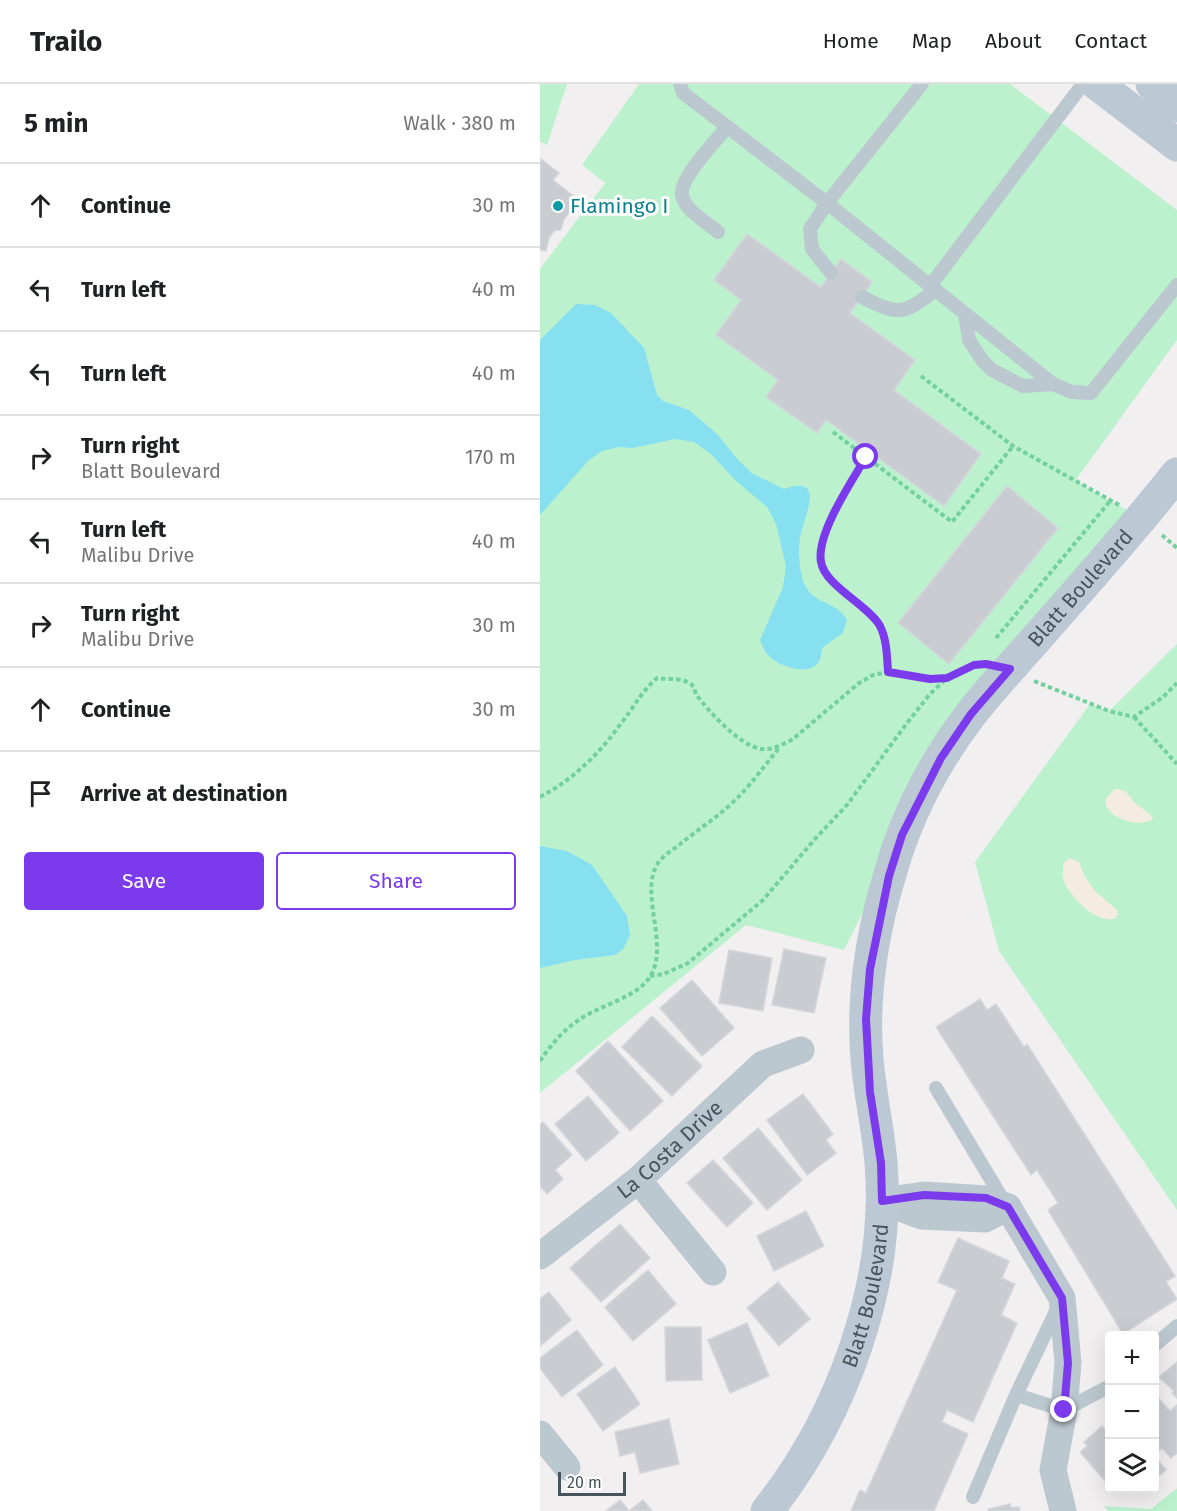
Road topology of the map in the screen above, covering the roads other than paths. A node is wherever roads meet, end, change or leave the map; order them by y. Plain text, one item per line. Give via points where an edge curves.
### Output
1 (680, 84) edge
2 (922, 84) edge
3 (1083, 84) edge
4 (1097, 84) edge
5 (1152, 84) edge
6 (1177, 106) edge
7 (727, 127) junction
8 (1177, 145) edge
9 (827, 203) junction
10 (718, 232) dead end
11 (831, 273) dead end
12 (1177, 285) edge
13 (932, 288) junction
14 (862, 297) dead end
15 (964, 314) junction
16 (1053, 384) junction
17 (1177, 474) edge
18 (801, 1050) dead end
19 (936, 1088) dead end
20 (638, 1180) junction
21 (882, 1201) junction
22 (1008, 1207) junction
23 (540, 1256) edge
24 (712, 1272) dead end
25 (1062, 1298) junction
26 (1177, 1326) edge
27 (1159, 1342) edge
28 (1105, 1389) edge
29 (1016, 1395) junction
30 (1064, 1410) junction
31 (540, 1434) edge
32 (567, 1467) dead end
33 (973, 1497) dead end
34 (767, 1511) edge
35 (1063, 1511) edge

1 - 7 lane via 683,93
2 - 9 lane
3 - 13 lane
4 - 8 street
5 - 6 street
7 - 9 lane
7 - 10 lane via 686,177 681,191 692,211
9 - 11 lane via 810,229 812,249
9 - 13 lane
12 - 16 lane via 1091,393 1071,392
13 - 14 lane via 922,301 905,310 890,311
13 - 15 lane
15 - 16 lane
15 - 16 lane via 969,340 992,370 1023,386
17 - 21 street, Blatt Boulevard via 1000,658 971,714 941,758 902,835 889,876 870,969 866,1019
18 - 20 street, La Costa Drive via 763,1064
19 - 22 lane
20 - 23 street, La Costa Drive
20 - 24 street
21 - 22 street via 921,1216 985,1219
21 - 34 street, Blatt Boulevard via 879,1249 865,1316 843,1382 809,1452
22 - 25 street
25 - 29 lane
25 - 30 street via 1068,1363
26 - 27 lane
28 - 30 lane
29 - 30 lane
29 - 33 lane
30 - 35 street via 1053,1470
31 - 32 street

